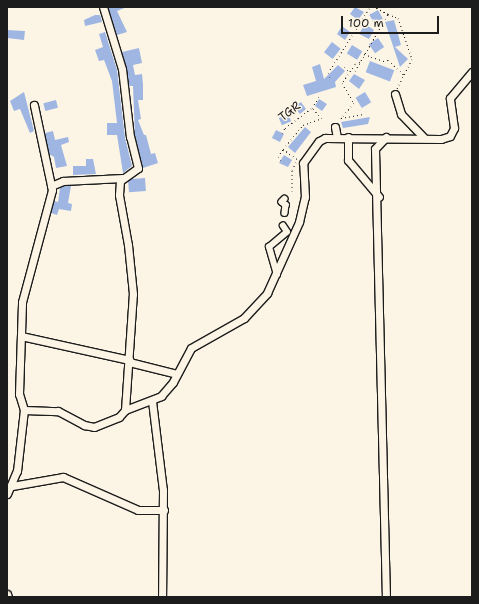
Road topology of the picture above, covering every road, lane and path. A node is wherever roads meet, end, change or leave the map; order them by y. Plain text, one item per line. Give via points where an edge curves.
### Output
1 (103, 7) edge
2 (370, 7) edge
3 (375, 7) edge
4 (388, 14) junction
5 (364, 53) junction
6 (360, 62) junction
7 (344, 67) dead end
8 (355, 71) dead end
9 (350, 72) junction
10 (472, 72) edge
11 (405, 76) junction
12 (330, 77) dead end
13 (395, 94) joint
14 (318, 97) dead end
15 (34, 105) dead end
16 (312, 108) junction
17 (364, 114) dead end
18 (335, 126) dead end
19 (282, 133) dead end
20 (337, 137) junction
21 (348, 137) junction
22 (386, 137) junction
23 (424, 138) junction
24 (283, 149) junction
25 (281, 160) dead end
26 (123, 178) junction
27 (51, 186) junction
28 (292, 191) dead end
29 (379, 197) junction
30 (285, 199) dead end
31 (285, 213) dead end
32 (283, 226) dead end
33 (277, 275) junction
34 (21, 336) junction
35 (129, 361) junction
36 (177, 374) junction
37 (152, 401) junction
38 (24, 410) junction
39 (125, 410) junction
40 (12, 486) junction
41 (7, 494) edge
42 (164, 510) junction
43 (7, 594) edge
44 (8, 597) edge
45 (162, 597) edge
46 (386, 597) edge

1 - 26 street via 122,69 130,137 138,164 136,171
2 - 12 path via 328,73
3 - 4 path
4 - 5 path
4 - 11 path via 398,18 412,59
5 - 6 path
5 - 11 path via 383,61 388,60
6 - 8 path
6 - 9 path
7 - 9 path
9 - 17 path via 342,83 354,103 341,118
10 - 23 street via 450,98 452,133 441,139
11 - 13 path
13 - 23 street via 401,114
14 - 16 path
15 - 27 street
16 - 19 path, TGR via 284,128
16 - 24 path, TGR via 322,118 303,125
18 - 20 street
20 - 21 street
20 - 33 street via 319,141 303,163 304,204
21 - 22 street
21 - 29 street via 348,160
22 - 23 street
22 - 29 street via 375,150
24 - 25 path, TGR via 278,157
24 - 28 path via 297,159 292,170 295,178
26 - 27 street via 63,181
26 - 35 street via 118,196 128,241 133,294
27 - 34 street via 23,297
29 - 46 street
30 - 31 street via 282,202 286,205
32 - 33 street via 287,232 269,247
33 - 36 street via 257,305 244,318 191,348
34 - 35 street
34 - 38 street via 19,394
35 - 36 street
35 - 39 street
36 - 37 street via 173,382
37 - 39 street
37 - 42 street
38 - 39 street via 58,411 84,425 94,427 119,417
38 - 40 street via 18,463
40 - 41 street
40 - 42 street via 63,477 138,510
42 - 45 street
43 - 44 street

